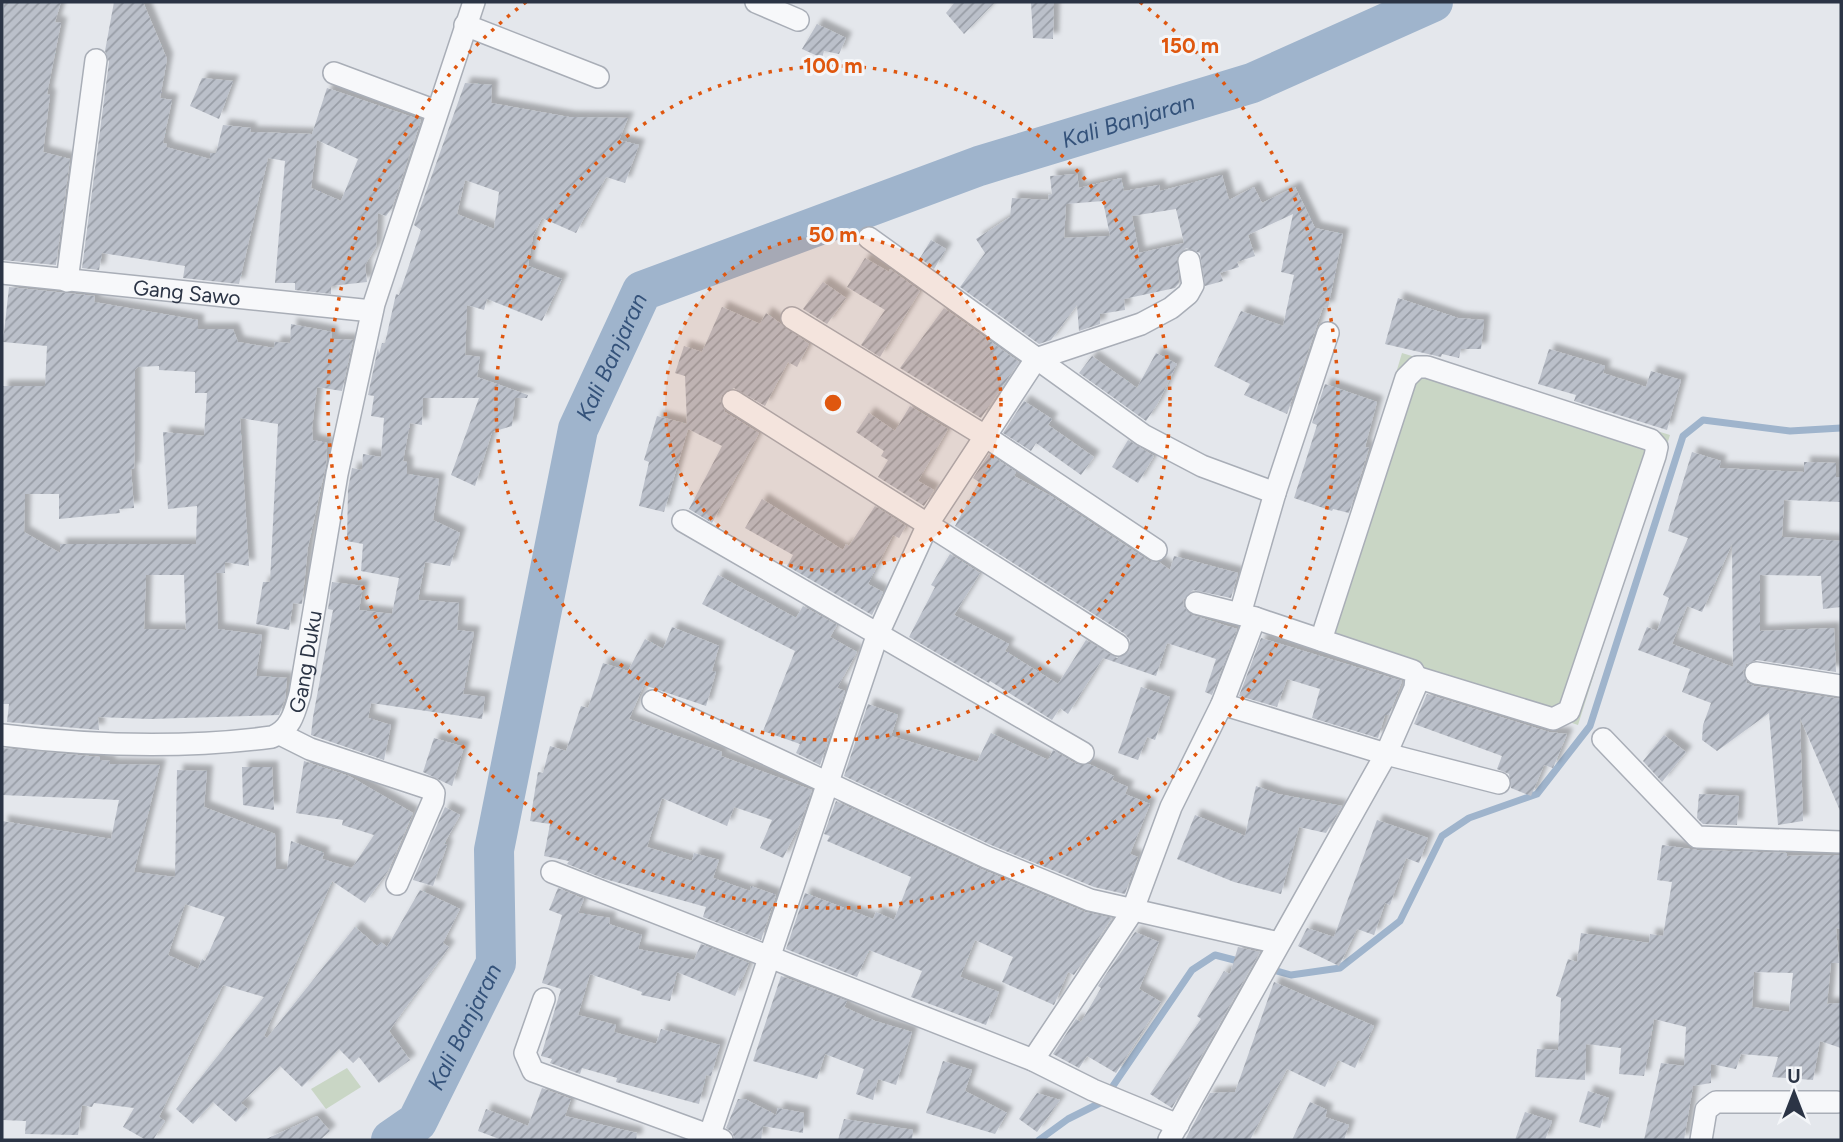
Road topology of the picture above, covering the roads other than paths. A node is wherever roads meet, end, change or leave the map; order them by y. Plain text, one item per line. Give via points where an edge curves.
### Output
1 (474, 2) edge
2 (757, 2) edge
3 (798, 20) dead end
4 (465, 25) junction
5 (96, 60) dead end
6 (334, 73) dead end
7 (598, 77) dead end
8 (436, 111) junction
9 (869, 239) dead end
10 (1189, 261) dead end
11 (2, 273) edge
12 (67, 281) junction
13 (372, 312) junction
14 (792, 318) dead end
15 (1328, 333) dead end
16 (1035, 359) junction
17 (733, 401) dead end
18 (985, 436) junction
19 (1275, 493) junction
20 (683, 521) dead end
21 (929, 522) junction
22 (1156, 550) dead end
23 (1196, 603) dead end
24 (1247, 616) junction
25 (877, 636) junction
26 (1321, 640) junction
27 (1118, 645) dead end
28 (1756, 673) dead end
29 (1416, 677) junction
30 (1841, 686) edge
31 (653, 701) dead end
32 (1222, 704) junction
33 (2, 734) edge
34 (280, 734) junction
35 (1603, 739) dead end
36 (1083, 753) dead end
37 (1386, 754) junction
38 (829, 783) junction
39 (1499, 783) dead end
40 (1841, 842) edge
41 (552, 872) dead end
42 (397, 884) dead end
43 (1132, 912) junction
44 (1278, 945) junction
45 (768, 959) junction
46 (544, 999) dead end
47 (1032, 1060) junction
48 (1837, 1101) dead end
49 (1173, 1132) edge
50 (713, 1139) edge
51 (1701, 1140) edge

1 - 4 street, Gang Duku
2 - 3 street
4 - 7 street
4 - 8 street, Gang Duku
5 - 12 street
6 - 8 street
8 - 13 street, Gang Duku
9 - 16 street
10 - 16 street via 1193,285 1171,308 1141,324
11 - 12 street, Gang Sawo
12 - 13 street, Gang Sawo
13 - 34 street, Gang Duku via 337,474 300,694 293,719
14 - 18 street
15 - 19 street
16 - 18 street
16 - 19 street via 1143,435 1202,466
17 - 21 street
18 - 21 street
18 - 22 street
19 - 24 street
20 - 25 street
21 - 25 street
21 - 27 street
23 - 24 street
24 - 26 street
24 - 32 street
25 - 36 street
25 - 38 street
26 - 29 street via 1413,671
26 - 29 street via 1405,378 1417,367 1651,440 1657,447 1655,456 1569,711 1553,719
28 - 30 street
29 - 37 street
31 - 38 street
32 - 37 street
32 - 43 street via 1171,807
33 - 34 street, Gang Duku via 115,747 252,740
34 - 42 street via 310,749 425,785 435,793
35 - 40 street via 1697,836
37 - 39 street
37 - 44 street
38 - 43 street via 986,857 1090,900
38 - 45 street
41 - 45 street
43 - 44 street
43 - 47 street
44 - 49 street
45 - 47 street
45 - 50 street
46 - 50 street via 525,1053 533,1071
47 - 49 street via 1129,1104
48 - 51 street via 1716,1101 1706,1110

